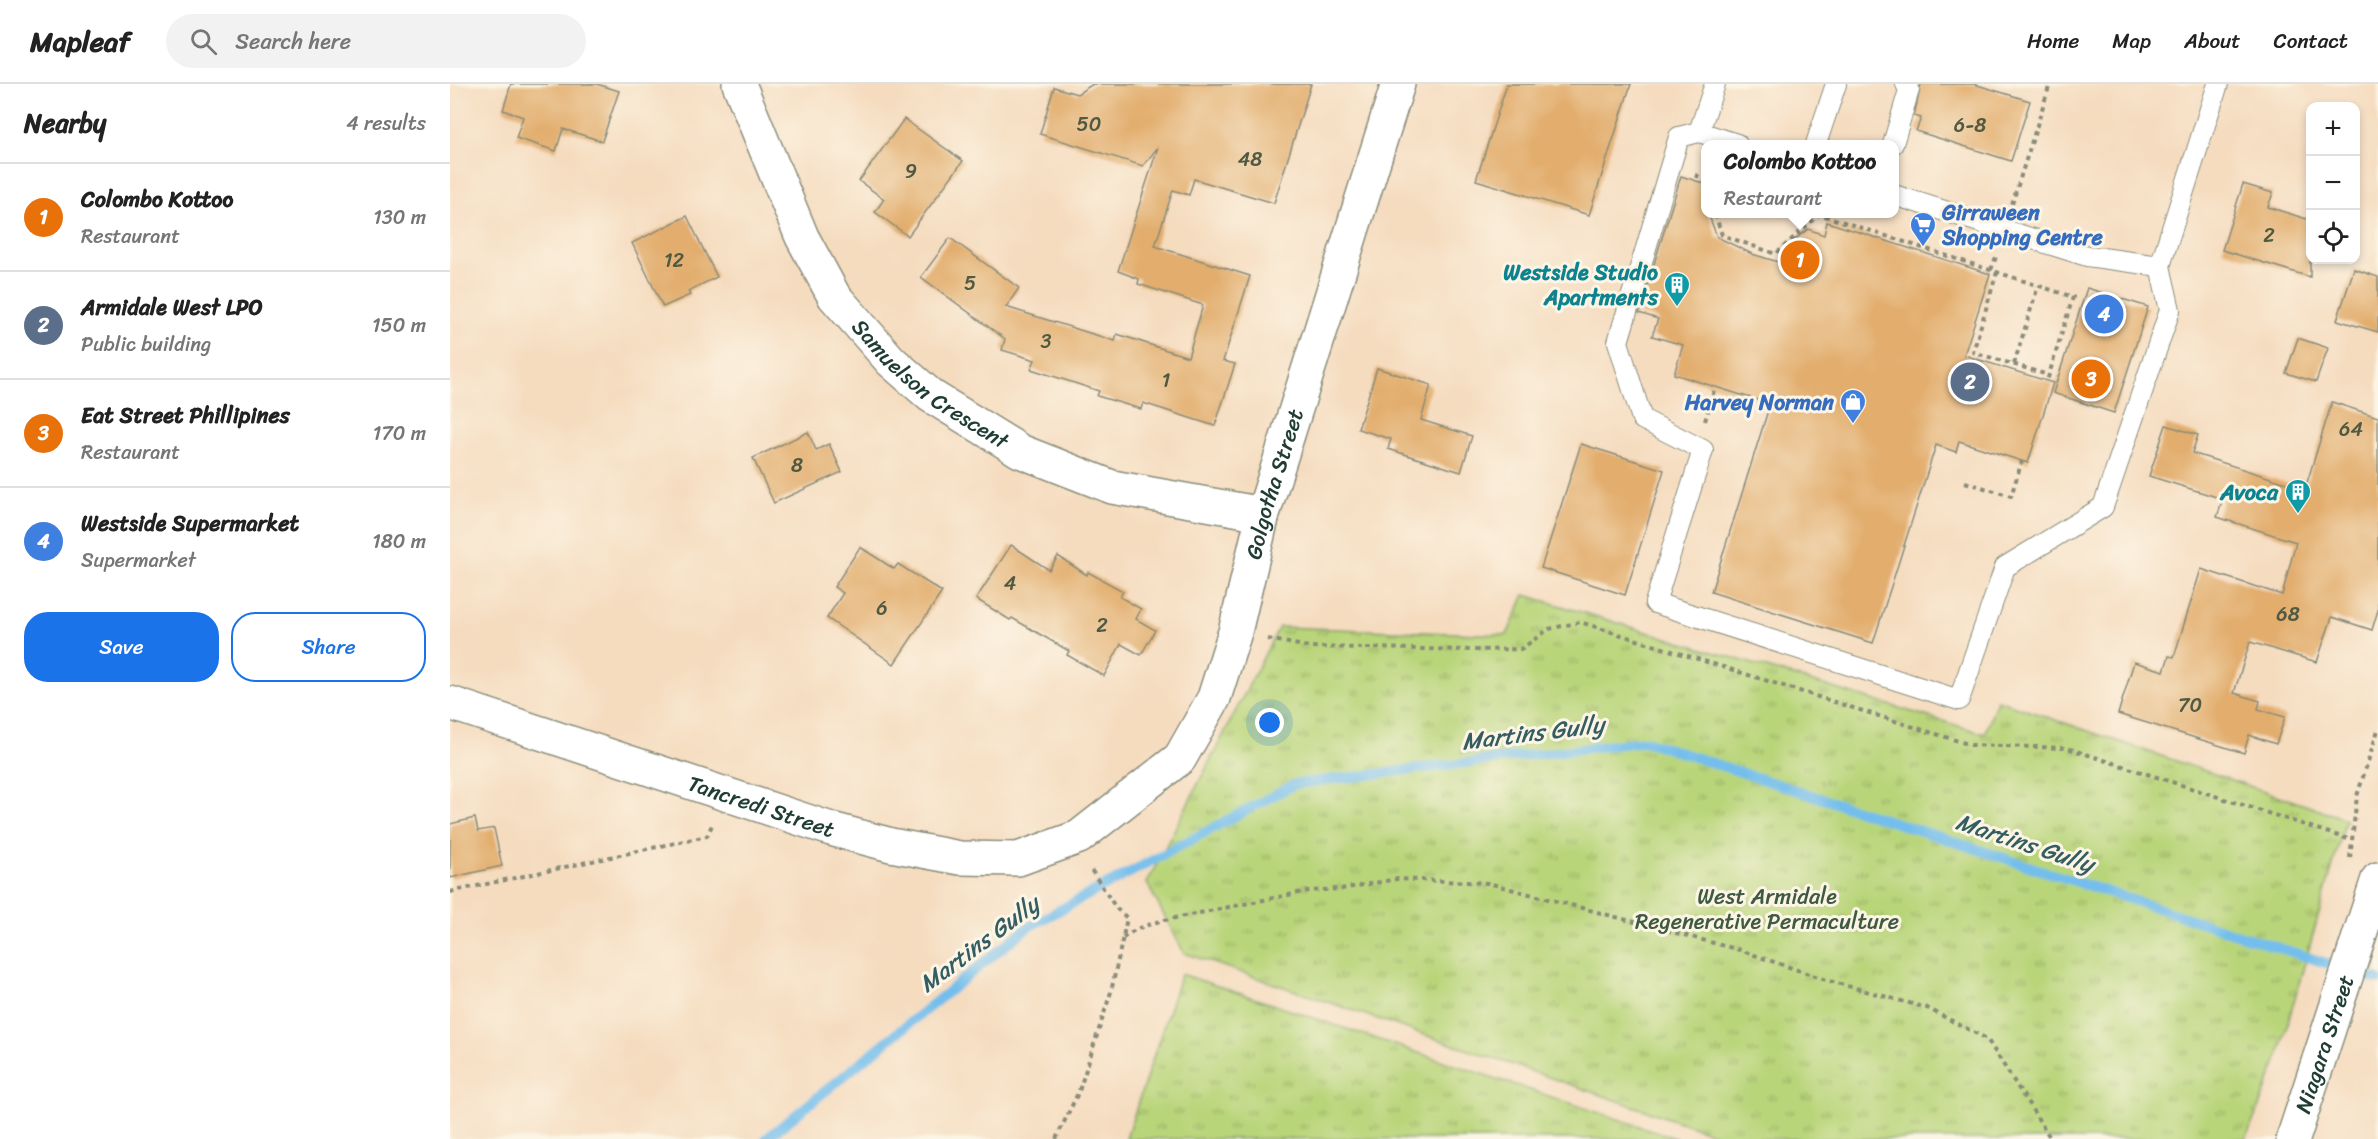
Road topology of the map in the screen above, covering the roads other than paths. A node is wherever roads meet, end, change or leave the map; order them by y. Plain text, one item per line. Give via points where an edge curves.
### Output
1 (739, 84) edge
2 (1398, 84) edge
3 (1715, 84) edge
4 (1836, 84) edge
5 (1906, 84) edge
6 (2218, 84) edge
7 (1699, 132) junction
8 (1724, 140) edge
9 (1817, 140) edge
10 (1894, 140) edge
11 (1899, 197) edge
12 (2160, 266) junction
13 (1263, 514) junction
14 (450, 703) edge
15 (1079, 837) joint
16 (2373, 893) edge
17 (2293, 1139) edge

1 - 13 street, Samuelson Crescent via 802,237 834,296 891,361 932,396 1020,451 1112,487
2 - 13 street, Golgotha Street
3 - 7 lane
4 - 9 lane
5 - 10 lane via 1909,90
6 - 12 lane
7 - 8 lane
7 - 12 lane via 1678,137 1618,342 1642,419 1703,450 1655,603 1959,700 2005,567 2103,507 2170,310
11 - 12 lane via 2087,256
13 - 15 street, Golgotha Street via 1235,632 1214,699 1180,758
14 - 15 street, Tancredi Street via 831,829 891,844 960,858 1018,859
16 - 17 street, Niagara Street

